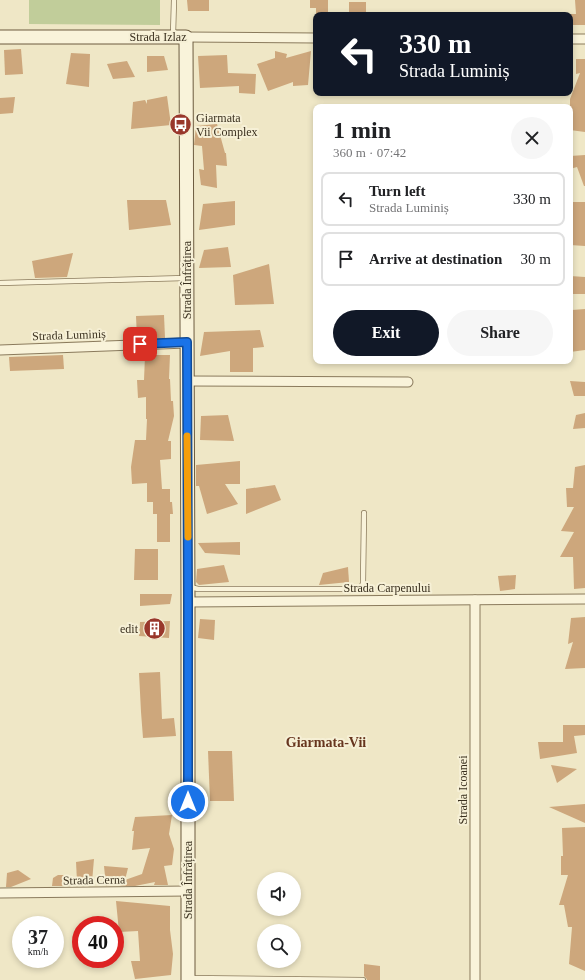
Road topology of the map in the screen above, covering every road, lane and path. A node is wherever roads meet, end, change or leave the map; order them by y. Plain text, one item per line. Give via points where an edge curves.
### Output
1 (174, 0) edge
2 (0, 37) edge
3 (179, 37) junction
4 (313, 38) edge
5 (573, 39) edge
6 (585, 39) edge
7 (187, 278) junction
8 (0, 283) edge
9 (187, 342) junction
10 (0, 350) edge
11 (187, 381) junction
12 (408, 382) dead end
13 (364, 513) dead end
14 (188, 586) junction
15 (361, 588) junction
16 (585, 599) edge
17 (361, 600) junction
18 (475, 600) junction
19 (188, 602) junction
20 (188, 891) junction
21 (0, 893) edge
22 (188, 979) edge
23 (363, 980) edge
24 (475, 980) edge

1 - 3 lane
2 - 3 street, Strada Izlaz
3 - 4 street, Strada Izlaz
3 - 7 street, Strada Înfrățirea
5 - 6 street
7 - 8 lane
7 - 9 street, Strada Înfrățirea
9 - 10 street, Strada Luminiș
9 - 11 street, Strada Înfrățirea
11 - 12 street
11 - 14 street, Strada Înfrățirea
13 - 15 lane
14 - 15 lane via 198,589
14 - 19 street, Strada Înfrățirea
15 - 17 lane
16 - 18 street, Strada Carpenului
17 - 18 street, Strada Carpenului
17 - 19 street, Strada Carpenului
18 - 24 street, Strada Icoanei
19 - 20 street, Strada Înfrățirea
20 - 21 street, Strada Cerna
20 - 22 street, Strada Înfrățirea
22 - 23 lane

